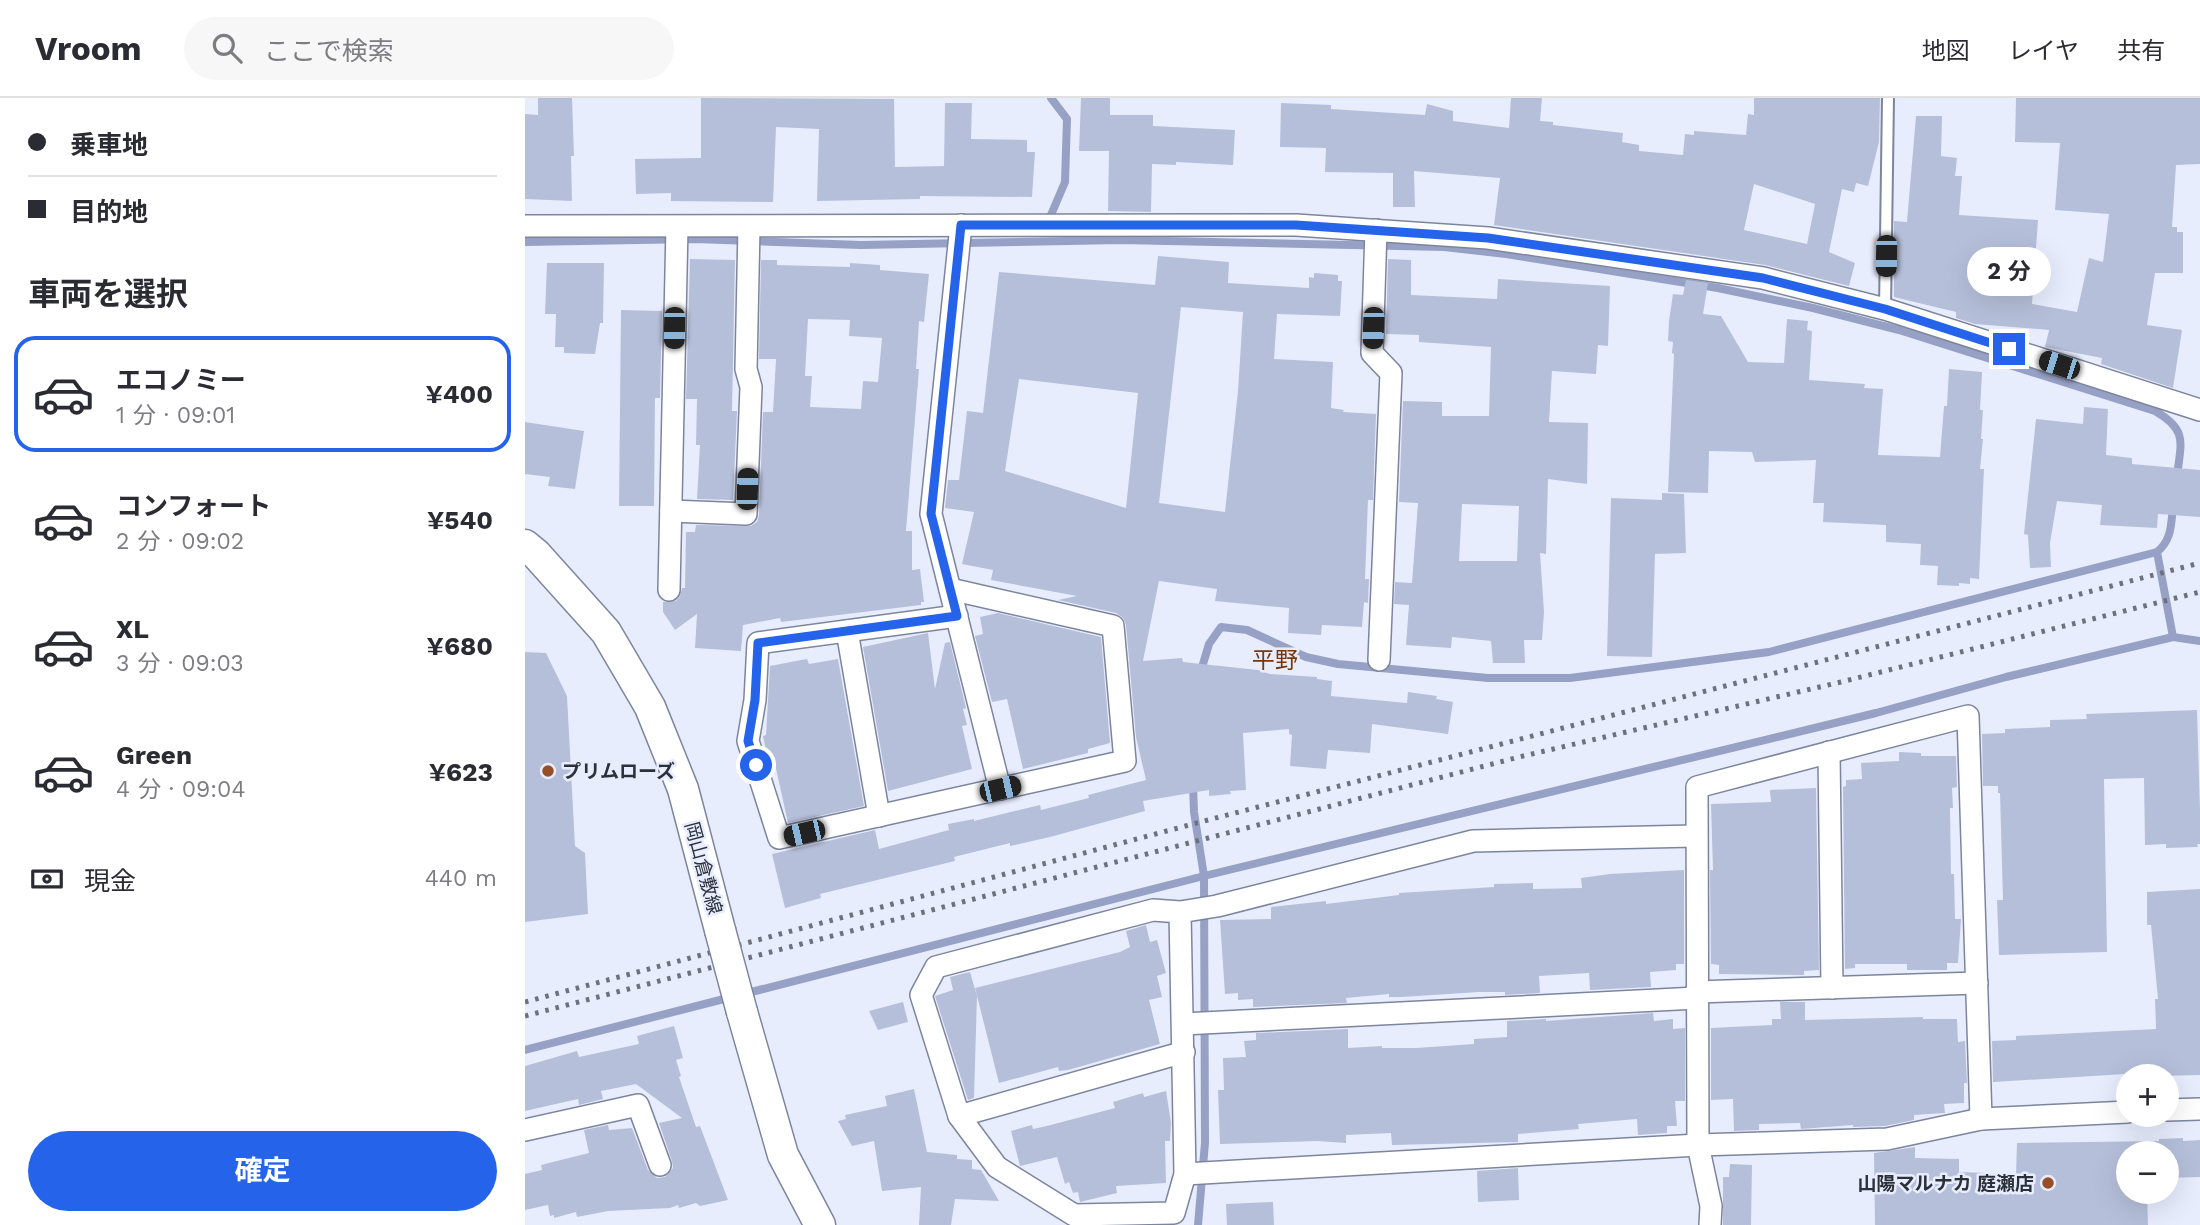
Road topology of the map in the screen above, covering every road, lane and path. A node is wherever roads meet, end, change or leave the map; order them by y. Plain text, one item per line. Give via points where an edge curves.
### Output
1 (1888, 98) edge
2 (525, 226) edge
3 (960, 229) junction
4 (676, 237) junction
5 (749, 238) junction
6 (1375, 240) junction
7 (1885, 309) junction
8 (2200, 410) edge
9 (671, 511) junction
10 (525, 545) edge
11 (950, 589) junction
12 (669, 590) dead end
13 (957, 616) junction
14 (847, 631) junction
15 (1379, 660) dead end
16 (1829, 752) junction
17 (1000, 789) junction
18 (879, 816) junction
19 (1695, 836) junction
20 (1186, 911) junction
21 (1977, 984) junction
22 (1832, 988) junction
23 (1697, 995) junction
24 (1188, 1024) junction
25 (1184, 1052) junction
26 (2200, 1109) edge
27 (2179, 1110) edge
28 (2116, 1113) edge
29 (959, 1116) junction
30 (1981, 1119) junction
31 (525, 1130) edge
32 (1698, 1145) junction
33 (660, 1165) dead end
34 (1197, 1174) junction
35 (820, 1225) edge
36 (1710, 1225) edge

1 - 7 lane
2 - 4 street
3 - 5 street
3 - 6 street via 1048,224 1296,225
3 - 11 street via 931,514
4 - 5 street
4 - 9 street
5 - 9 street via 746,369 751,387 746,514
6 - 7 street via 1488,238 1763,278
6 - 15 street via 1372,353 1391,373
7 - 8 street
9 - 12 street
10 - 35 main road, 岡山倉敷線, bridge via 606,632 650,707 683,789 783,1155
11 - 13 street
11 - 17 street via 1114,626 1125,761
13 - 14 street
13 - 17 street
14 - 18 street
14 - 18 street via 758,643 748,741 779,838
16 - 19 street via 1697,788
16 - 21 street via 1968,716
16 - 22 street
17 - 18 street
19 - 20 street via 1473,841
19 - 23 street
20 - 24 street
20 - 29 street via 1153,910 936,967 921,995
21 - 22 street
21 - 30 street
22 - 23 street
23 - 24 street
23 - 32 street
24 - 25 street
25 - 29 street
25 - 34 street
26 - 27 street
28 - 30 street
29 - 34 street via 997,1167 1074,1214 1174,1213
30 - 32 street via 1887,1139
31 - 33 street via 638,1105
32 - 34 street
32 - 36 street via 1711,1206

